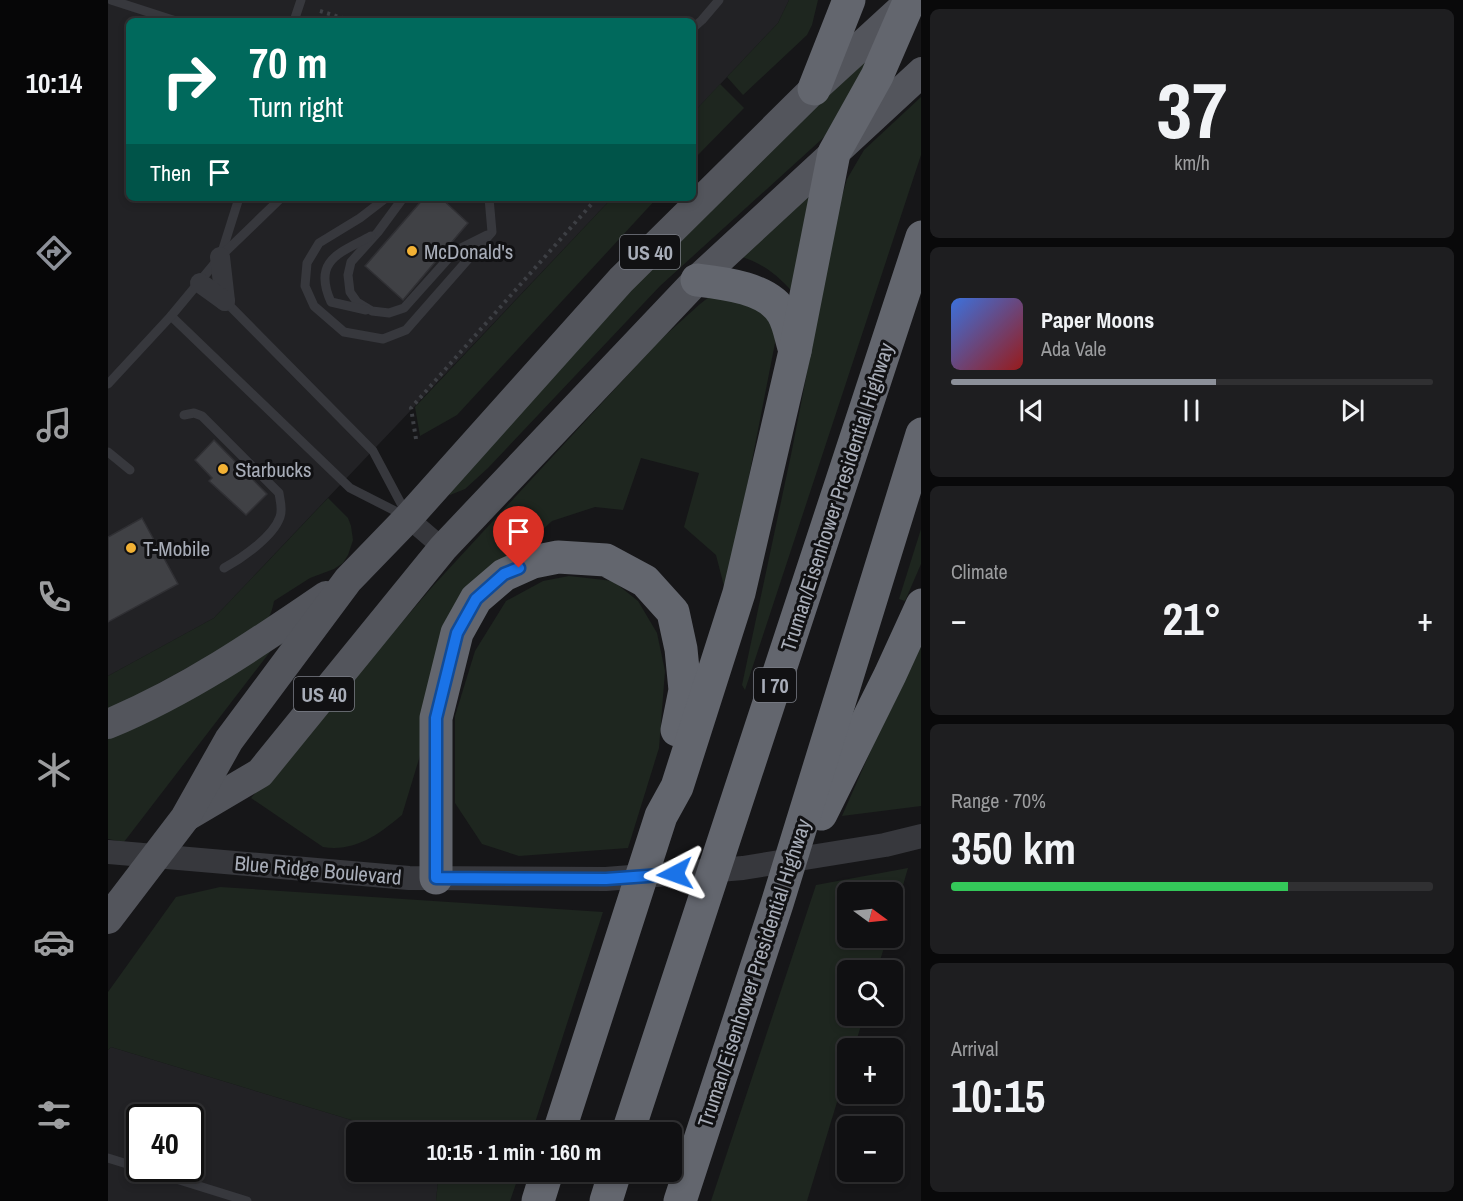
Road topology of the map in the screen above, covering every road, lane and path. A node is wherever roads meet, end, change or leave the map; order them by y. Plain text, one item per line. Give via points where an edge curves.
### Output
1 (111, 0) edge
2 (302, 0) edge
3 (719, 0) edge
4 (849, 0) edge
5 (913, 3) edge
6 (320, 11) dead end
7 (167, 18) edge
8 (295, 18) edge
9 (342, 18) edge
10 (696, 26) edge
11 (921, 72) edge
12 (814, 89) junction
13 (834, 153) junction
14 (238, 201) edge
15 (278, 201) edge
16 (382, 201) edge
17 (401, 201) edge
18 (489, 201) edge
19 (594, 201) edge
20 (378, 232) junction
21 (492, 232) junction
22 (921, 237) edge
23 (220, 258) junction
24 (697, 279) junction
25 (200, 283) junction
26 (225, 302) junction
27 (372, 311) junction
28 (171, 316) junction
29 (795, 351) junction
30 (108, 384) edge
31 (184, 415) dead end
32 (921, 434) edge
33 (416, 439) dead end
34 (108, 452) edge
35 (130, 470) dead end
36 (408, 518) junction
37 (442, 548) junction
38 (224, 568) dead end
39 (348, 580) junction
40 (921, 605) edge
41 (108, 724) edge
42 (661, 816) junction
43 (185, 818) junction
44 (921, 836) edge
45 (108, 852) edge
46 (436, 878) junction
47 (777, 904) junction
48 (108, 919) edge
49 (562, 1122) edge
50 (631, 1122) edge
51 (108, 1158) edge
52 (126, 1164) edge
53 (185, 1182) edge
54 (544, 1182) edge
55 (612, 1182) edge
56 (247, 1201) edge
57 (538, 1201) edge
58 (606, 1201) edge
59 (680, 1201) edge

1 - 7 lane
2 - 8 lane
3 - 10 lane
4 - 12 highway
5 - 12 main road, US 40
5 - 13 highway
6 - 9 path
11 - 13 main road, US 40
12 - 36 main road, US 40 via 621,280
13 - 24 main road, US 40
13 - 29 highway
14 - 23 lane
15 - 23 lane
16 - 21 lane via 319,243 307,263 305,286 314,306 344,332 383,339 406,330
17 - 20 lane
18 - 21 lane
19 - 33 path via 411,408
20 - 27 lane via 351,262 348,275 350,292
20 - 27 lane via 335,255 323,279 331,302
21 - 27 lane via 455,251 404,308 389,313
22 - 50 highway, Truman/Eisenhower Presidential Highway / I 70
23 - 25 lane
23 - 26 street
24 - 29 highway via 733,285 765,297 783,313
24 - 37 main road, US 40
25 - 26 street
25 - 28 lane
26 - 36 lane via 373,451
28 - 30 lane
28 - 36 lane via 350,488
29 - 42 highway via 739,592 677,787
31 - 38 lane via 202,416 279,493 281,515 275,525 256,546
32 - 47 highway, Truman/Eisenhower Presidential Highway
34 - 35 lane
36 - 37 street
36 - 39 main road, US 40
37 - 43 main road, US 40 via 260,773
39 - 41 main road via 193,683
39 - 43 main road, US 40 via 229,740
40 - 47 highway
42 - 46 highway via 685,690 673,612 645,581 606,560 558,557 533,562 504,574 476,599 457,633 436,718
42 - 49 highway
43 - 48 main road, US 40
44 - 46 street, Blue Ridge Boulevard via 743,868 606,879
45 - 46 street, Blue Ridge Boulevard
47 - 59 highway, Truman/Eisenhower Presidential Highway
51 - 52 lane
53 - 56 lane
54 - 57 highway
55 - 58 highway

